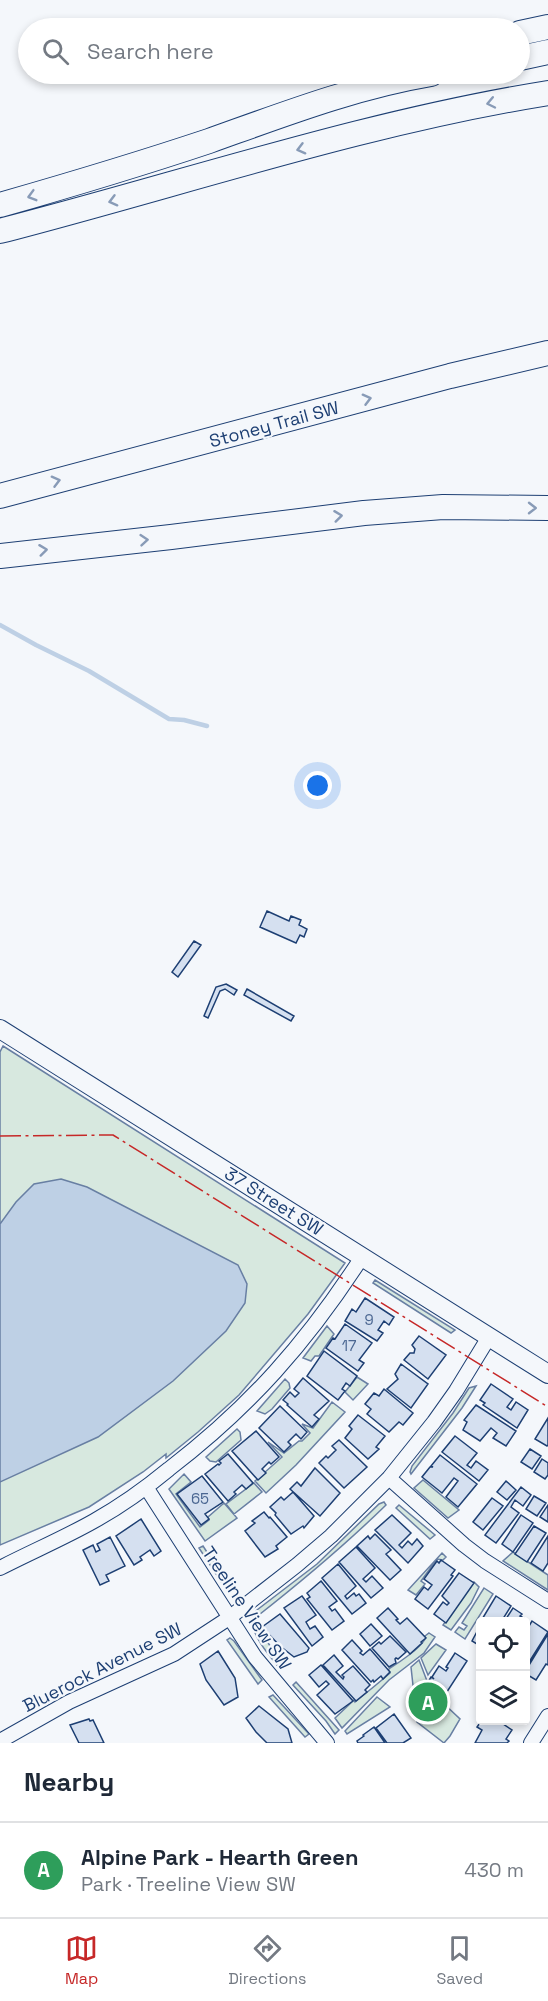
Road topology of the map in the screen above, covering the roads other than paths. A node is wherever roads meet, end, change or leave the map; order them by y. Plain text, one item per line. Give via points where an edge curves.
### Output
1 (548, 27) edge
2 (530, 31) edge
3 (548, 52) edge
4 (530, 56) edge
5 (344, 84) edge
6 (380, 84) edge
7 (548, 93) edge
8 (148, 160) junction
9 (0, 205) edge
10 (0, 231) edge
11 (548, 353) edge
12 (0, 496) edge
13 (548, 508) edge
14 (0, 556) edge
15 (0, 1029) edge
16 (362, 1257) junction
17 (489, 1337) junction
18 (548, 1374) edge
19 (389, 1478) junction
20 (146, 1487) junction
21 (0, 1568) edge
22 (548, 1601) edge
23 (229, 1618) junction
24 (548, 1716) edge
25 (0, 1741) edge
26 (327, 1743) edge
27 (531, 1743) edge

1 - 2 highway
3 - 4 highway
5 - 8 highway via 237,121
6 - 8 highway
7 -> 10 highway via 328,142
8 -> 9 highway
12 -> 11 highway, Stoney Trail SW
14 -> 13 highway via 364,513 443,507
15 - 16 street, 37 Street SW
16 - 17 street, 37 Street SW
16 - 20 street via 333,1302 269,1380 223,1426
17 - 18 street, 37 Street SW
17 - 19 street, Bluerock Avenue SW via 451,1399
19 - 22 street via 464,1545
19 - 23 street, Bluerock Avenue SW via 331,1536
20 - 21 street via 95,1521
20 - 23 street, Treeline View SW
23 - 25 street, Bluerock Avenue SW via 174,1654 69,1702
23 - 26 street, Treeline View SW via 277,1685
24 - 27 street

